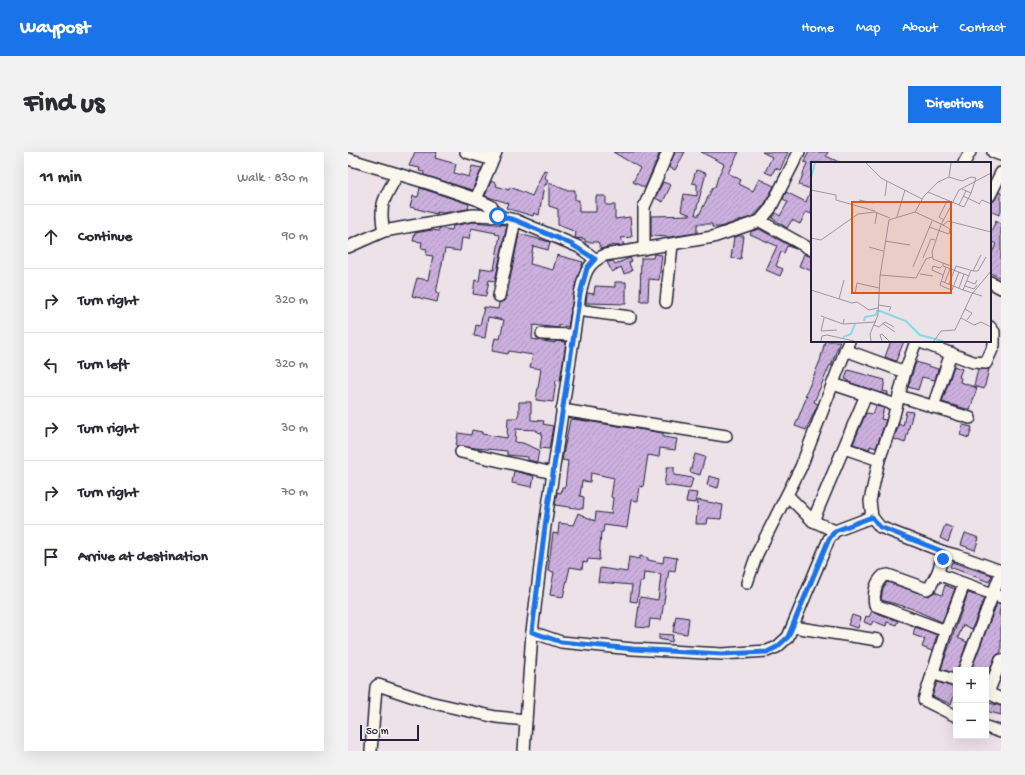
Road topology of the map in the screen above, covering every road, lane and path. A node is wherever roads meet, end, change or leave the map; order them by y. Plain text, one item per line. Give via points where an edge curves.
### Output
1 (466, 152) edge
2 (668, 152) edge
3 (799, 152) edge
4 (970, 152) edge
5 (993, 152) edge
6 (1001, 155) edge
7 (495, 156) edge
8 (348, 159) edge
9 (965, 162) edge
10 (1001, 173) edge
11 (398, 174) junction
12 (991, 193) edge
13 (476, 199) junction
14 (498, 216) junction
15 (515, 220) junction
16 (760, 221) junction
17 (384, 231) junction
18 (672, 245) junction
19 (348, 247) edge
20 (644, 249) junction
21 (811, 249) edge
22 (595, 259) junction
23 (991, 283) edge
24 (1001, 288) edge
25 (499, 296) dead end
26 (666, 302) dead end
27 (577, 310) junction
28 (630, 317) dead end
29 (991, 328) edge
30 (542, 334) dead end
31 (573, 335) junction
32 (917, 342) edge
33 (920, 342) edge
34 (847, 346) edge
35 (950, 353) junction
36 (905, 372) junction
37 (833, 384) junction
38 (866, 395) junction
39 (898, 400) junction
40 (934, 407) junction
41 (562, 410) junction
42 (970, 418) dead end
43 (726, 436) dead end
44 (844, 448) junction
45 (461, 452) dead end
46 (879, 460) junction
47 (553, 473) junction
48 (788, 496) junction
49 (872, 517) junction
50 (813, 521) junction
51 (835, 531) junction
52 (944, 552) junction
53 (938, 572) junction
54 (1001, 572) edge
55 (747, 583) dead end
56 (964, 584) junction
57 (997, 595) edge
58 (793, 627) junction
59 (946, 631) junction
60 (532, 632) junction
61 (878, 640) dead end
62 (1001, 660) edge
63 (965, 667) edge
64 (932, 673) junction
65 (953, 680) edge
66 (989, 688) edge
67 (989, 694) edge
68 (1001, 699) edge
69 (953, 715) edge
70 (526, 720) junction
71 (989, 727) edge
72 (1001, 732) edge
73 (370, 751) edge
74 (524, 751) edge

1 - 7 street
2 - 20 street via 644,207
3 - 16 street via 770,209
4 - 9 street
5 - 6 street
7 - 13 street
8 - 11 street
10 - 12 street
11 - 13 street
11 - 17 street via 382,204
13 - 14 street via 491,206
14 - 15 street
14 - 17 street via 462,216
15 - 22 street via 579,247
15 - 25 street
16 - 18 street via 713,237
16 - 21 street
17 - 19 street
18 - 20 street
18 - 26 street
20 - 22 street
22 - 27 street via 587,268
23 - 24 street
27 - 28 street
27 - 31 street
29 - 35 street via 994,332 994,345 986,363 973,362
30 - 31 street
31 - 41 street
32 - 36 street
33 - 35 street
34 - 36 street
34 - 37 street
35 - 40 street
36 - 39 street
37 - 38 street
37 - 48 street
38 - 39 street
38 - 44 street
39 - 40 street
39 - 46 street via 891,429
40 - 42 street
41 - 43 street
41 - 47 street
44 - 46 street
44 - 50 street
45 - 47 street
46 - 49 street via 870,501
47 - 60 street
48 - 50 street
48 - 55 street via 757,554
49 - 51 street
49 - 52 street via 880,527
50 - 51 street
51 - 58 street via 829,539
52 - 53 street
52 - 54 street
53 - 56 street
53 - 59 street via 927,589 888,575 883,576 877,585 874,605
54 - 57 street
56 - 57 street
56 - 59 street
57 - 63 street
58 - 60 street via 788,637 767,652 732,654 593,646 561,642
58 - 61 street
59 - 64 street
60 - 70 street
62 - 66 street
64 - 65 street
64 - 69 street via 925,701
67 - 68 street
70 - 73 street via 496,717 429,702 378,685
70 - 74 street
71 - 72 street

